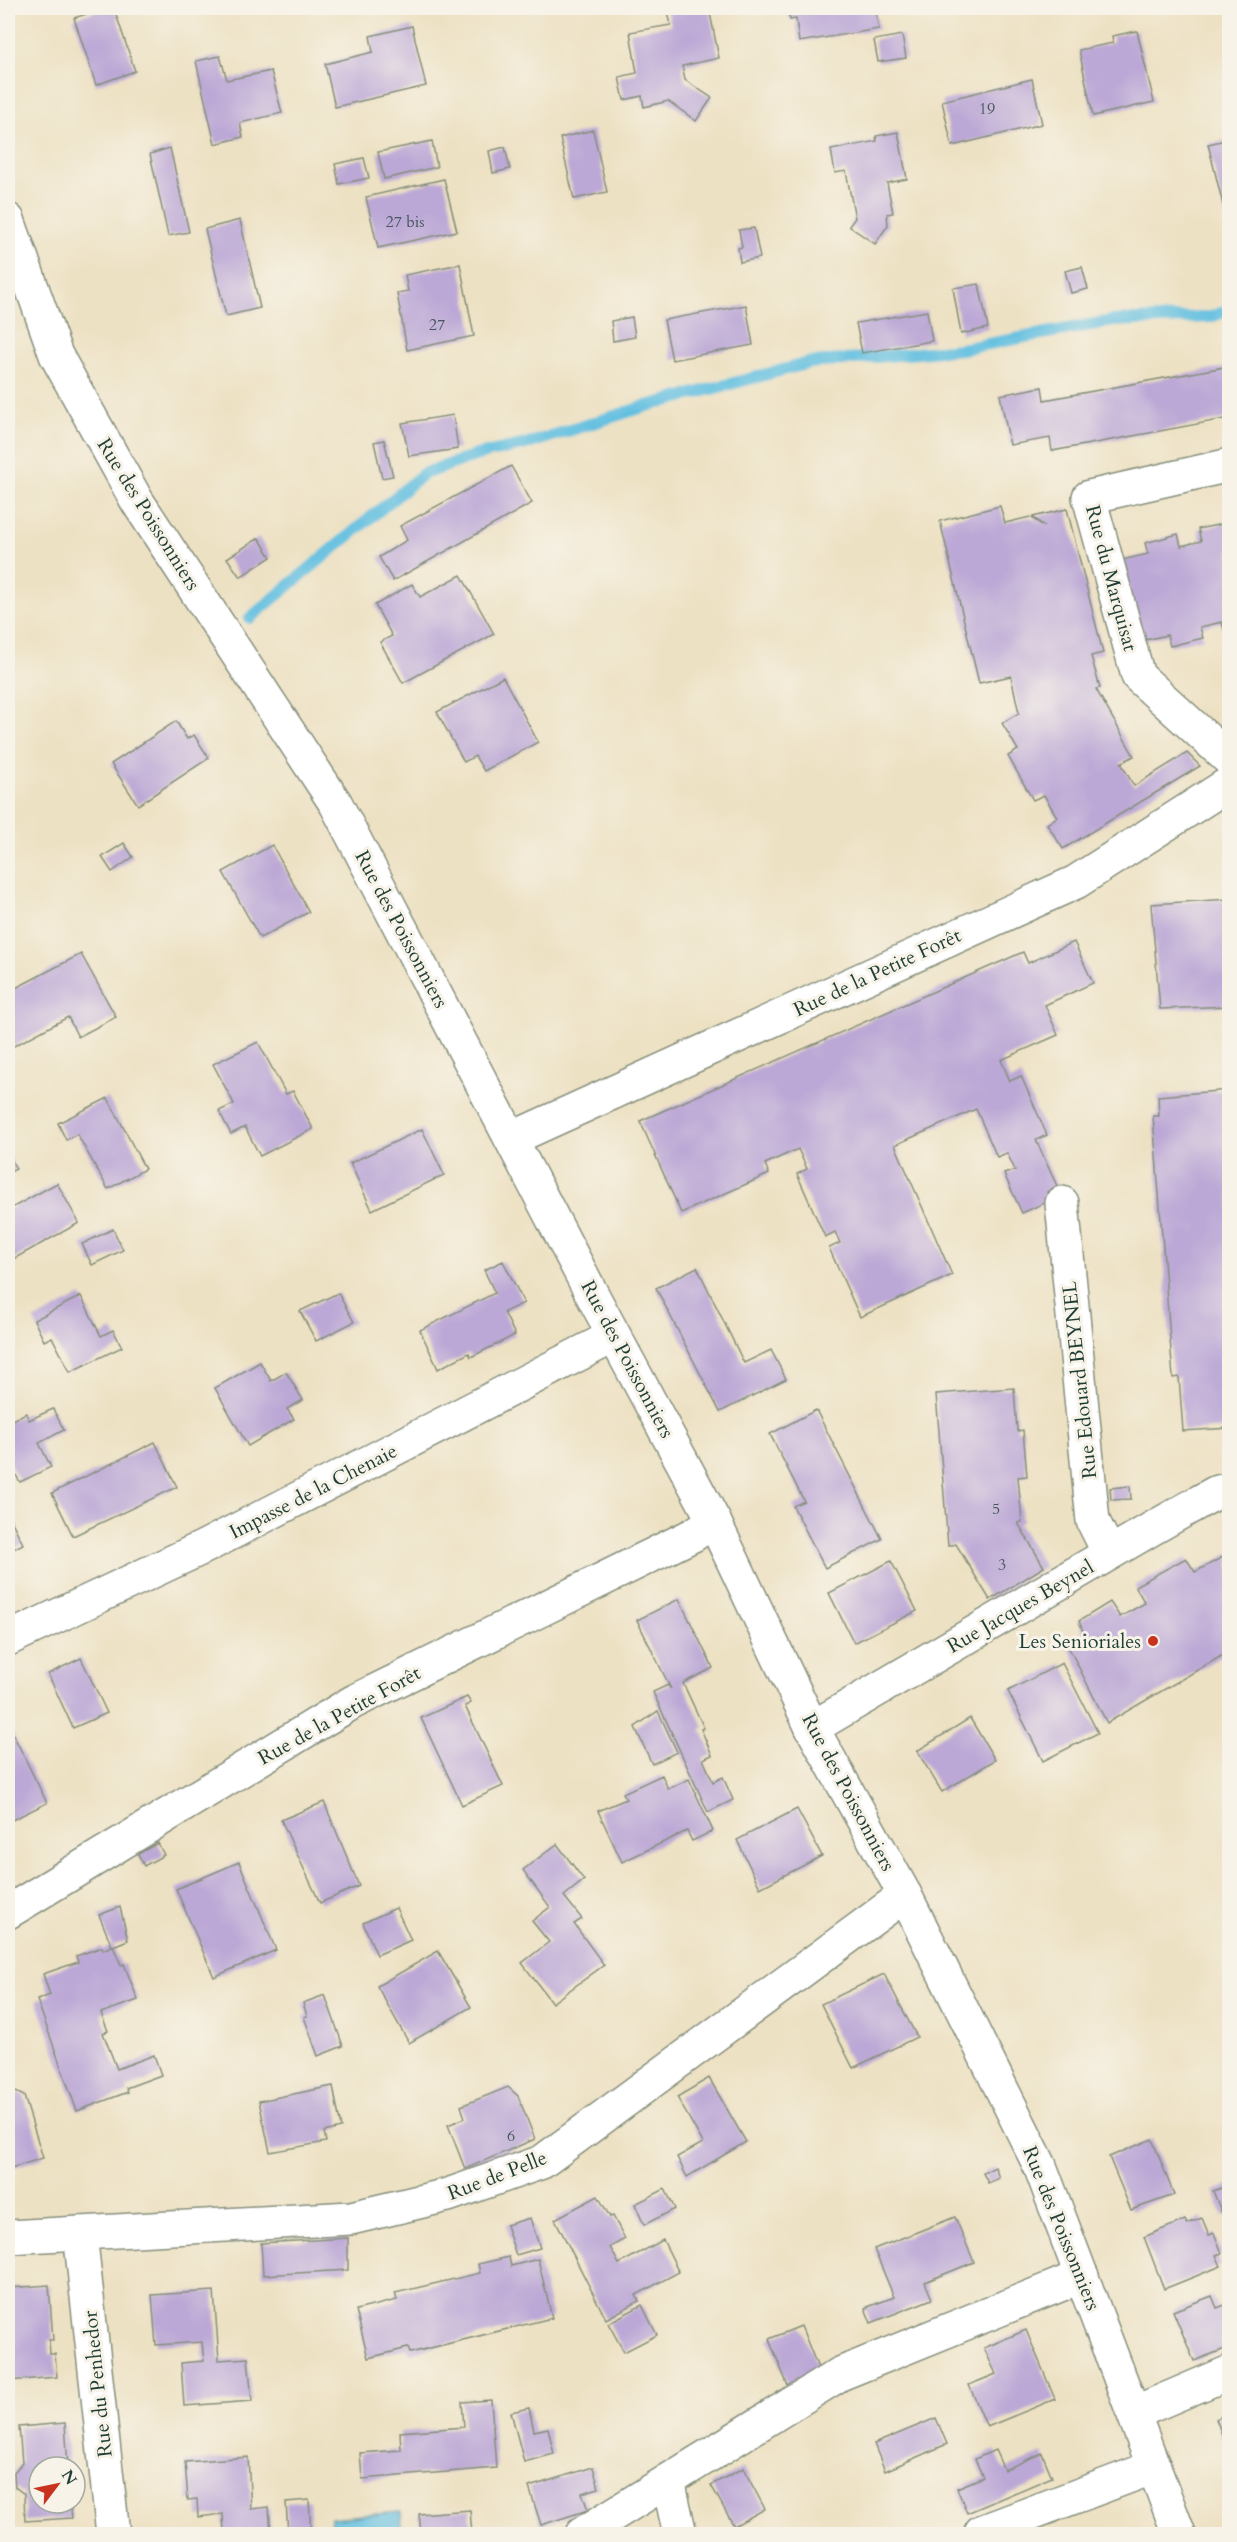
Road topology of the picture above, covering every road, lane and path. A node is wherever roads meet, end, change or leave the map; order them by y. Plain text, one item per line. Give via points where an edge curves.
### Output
1 (8, 220) edge
2 (1230, 465) edge
3 (1230, 760) edge
4 (1230, 783) edge
5 (513, 1138) junction
6 (1062, 1203) dead end
7 (614, 1336) junction
8 (1230, 1489) edge
9 (714, 1521) junction
10 (1110, 1553) junction
11 (8, 1640) edge
12 (812, 1728) junction
13 (905, 1895) junction
14 (8, 1912) edge
15 (80, 2234) junction
16 (8, 2237) edge
17 (1082, 2276) junction
18 (1230, 2372) edge
19 (1134, 2413) junction
20 (1154, 2467) junction
21 (668, 2481) junction
22 (981, 2532) dead end
23 (582, 2534) edge
24 (113, 2535) edge
25 (680, 2535) edge
26 (1179, 2535) edge

1 - 5 street, Rue des Poissonniers via 56,355 79,397 137,501 336,804
2 - 3 street, Rue du Marquisat via 1089,497 1138,676
4 - 5 street, Rue de la Petite Forêt via 1076,882
5 - 7 street, Rue des Poissonniers
6 - 10 street, Rue Edouard BEYNEL via 1093,1521
7 - 9 street, Rue des Poissonniers
7 - 11 street, Impasse de la Chenaie via 204,1547
8 - 10 street, Rue Jacques Beynel via 1215,1493
9 - 12 street, Rue des Poissonniers
9 - 14 street, Rue de la Petite Forêt via 693,1535 353,1702
10 - 12 street, Rue Jacques Beynel
12 - 13 street, Rue des Poissonniers
13 - 15 street, Rue de Pelle via 542,2162 448,2195 351,2218
13 - 17 street, Rue des Poissonniers via 1040,2166
15 - 16 street, Rue de Pelle
15 - 24 street, Rue du Penhedor
17 - 19 street, Rue des Poissonniers
17 - 21 street via 840,2374
18 - 19 street
19 - 20 street, Rue des Poissonniers
20 - 22 street
20 - 26 street, Rue des Poissonniers
21 - 23 street
21 - 25 street

